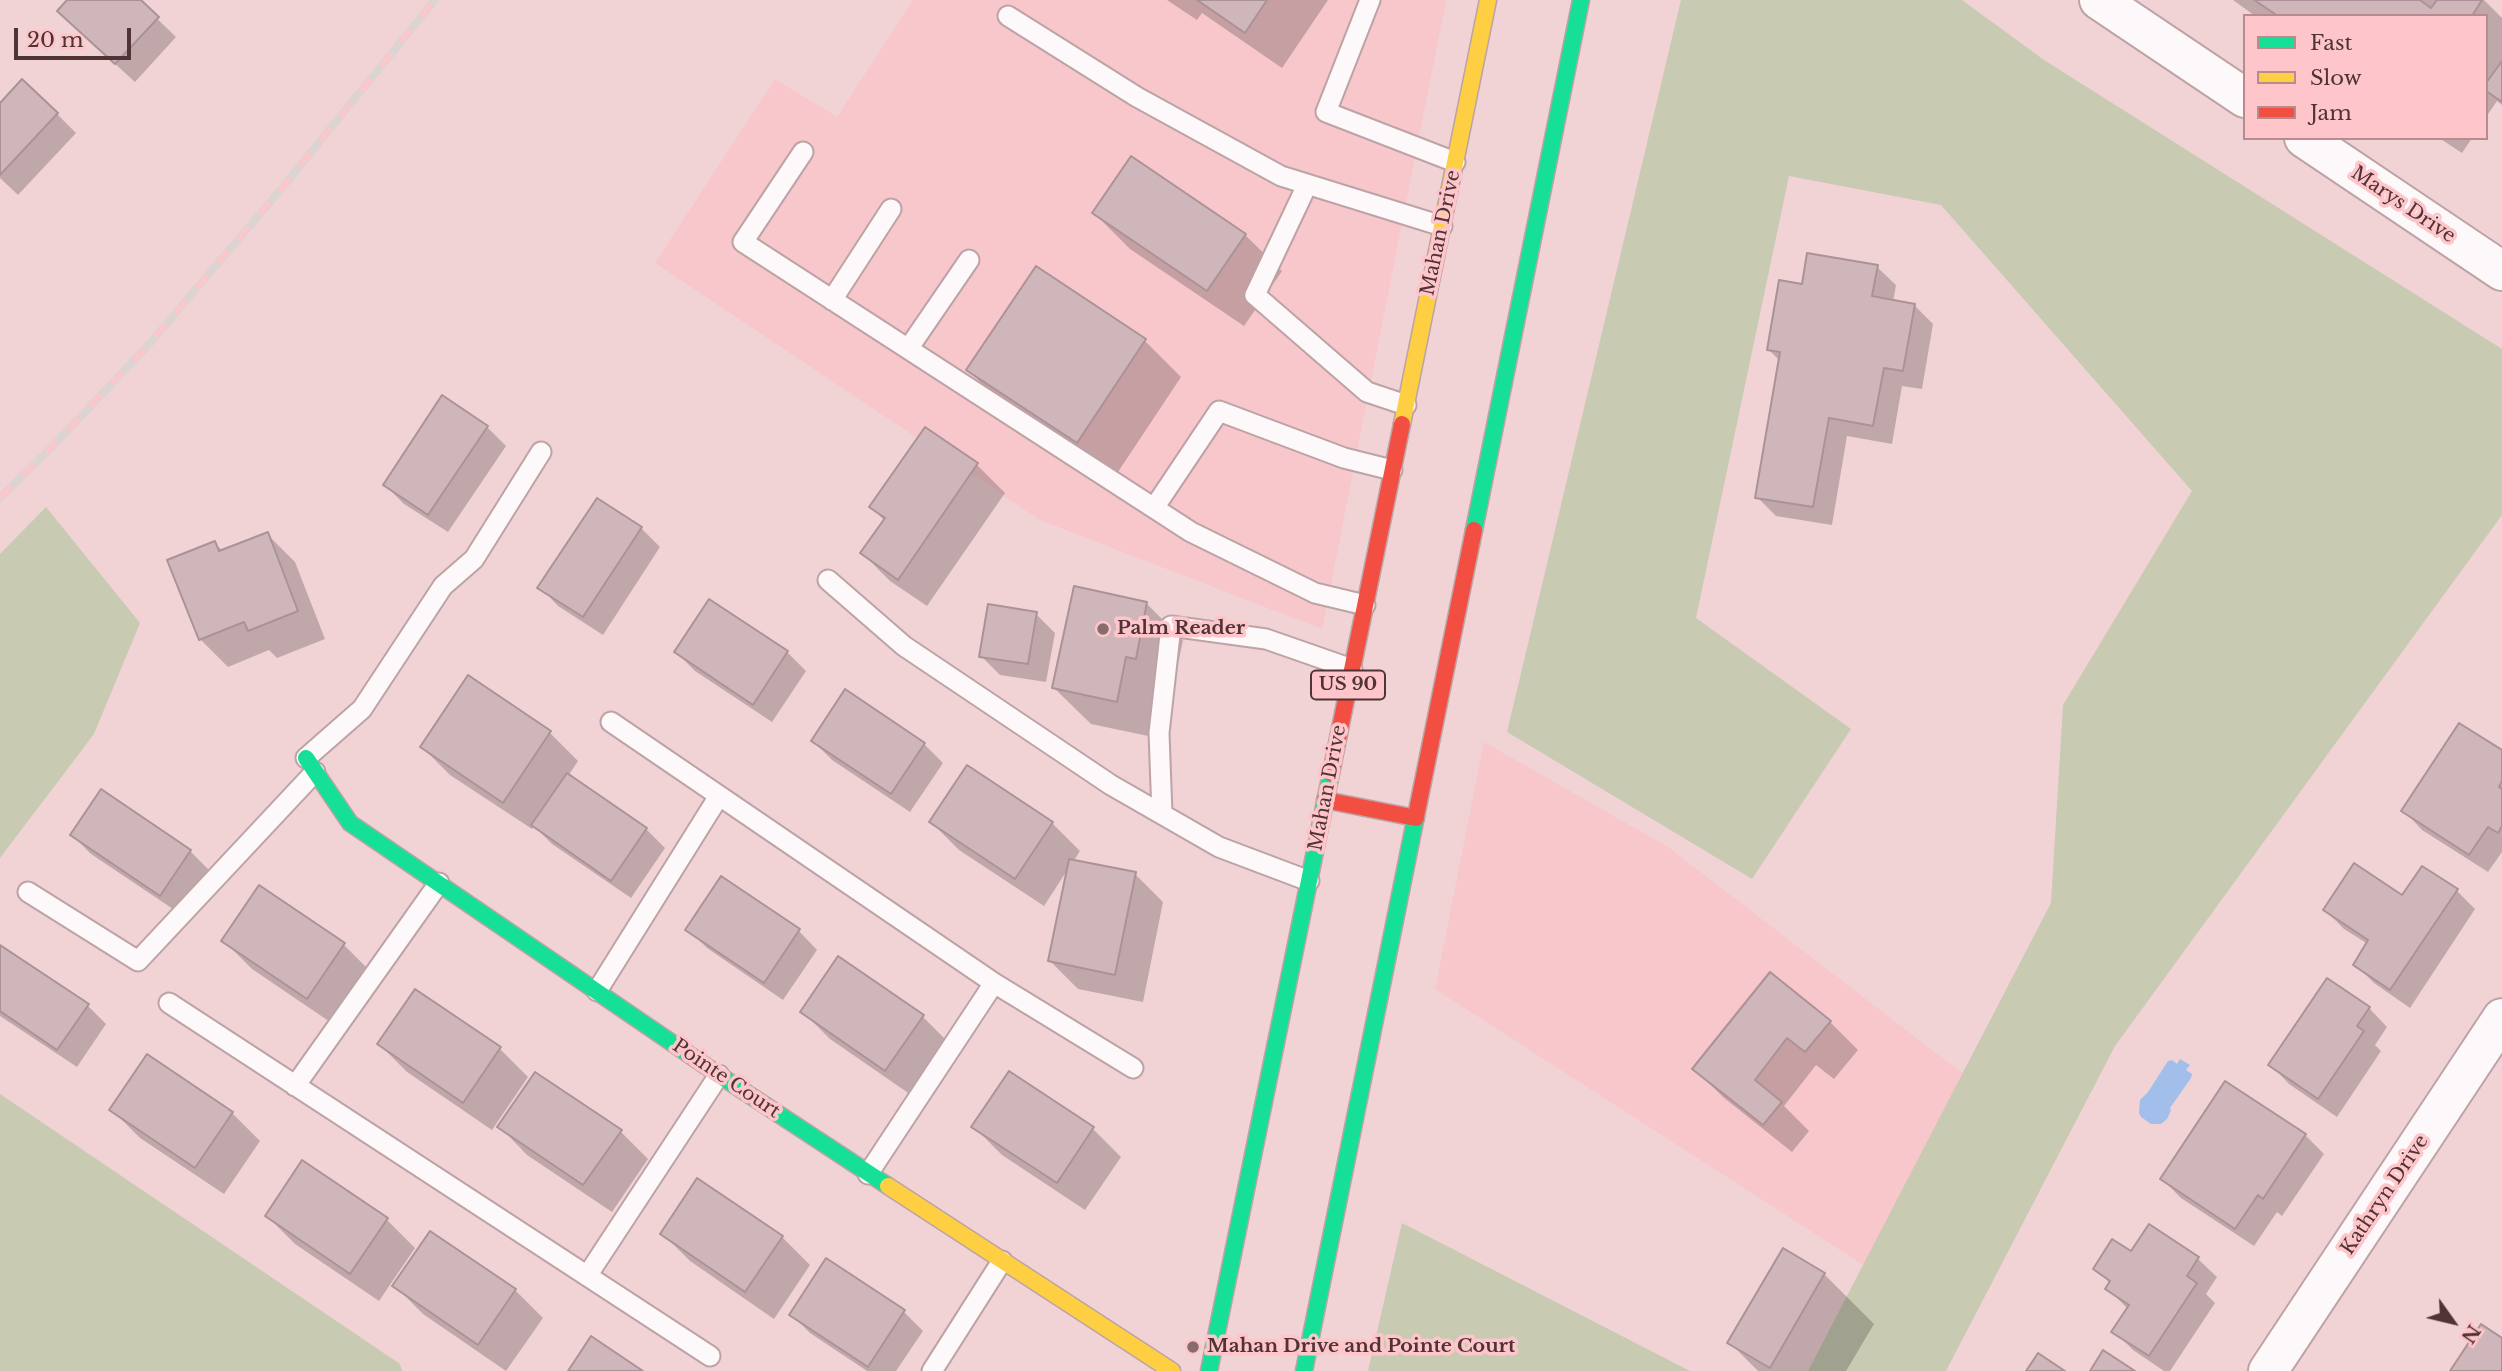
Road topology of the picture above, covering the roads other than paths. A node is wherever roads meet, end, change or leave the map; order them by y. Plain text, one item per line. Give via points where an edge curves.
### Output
1 (1370, 0) edge
2 (1488, 0) edge
3 (1581, 0) edge
4 (2115, 4) edge
5 (1008, 16) dead end
6 (2243, 97) edge
7 (2307, 140) edge
8 (803, 152) dead end
9 (1455, 162) junction
10 (1307, 185) junction
11 (891, 209) dead end
12 (1441, 226) junction
13 (970, 260) dead end
14 (2502, 271) edge
15 (832, 300) junction
16 (908, 349) junction
17 (1406, 405) junction
18 (541, 453) dead end
19 (1392, 470) junction
20 (1154, 508) junction
21 (828, 580) dead end
22 (1365, 605) junction
23 (1352, 669) junction
24 (611, 722) dead end
25 (311, 765) junction
26 (719, 796) junction
27 (1325, 800) junction
28 (1161, 814) junction
29 (1416, 818) junction
30 (1309, 881) junction
31 (439, 883) junction
32 (28, 892) dead end
33 (994, 982) junction
34 (597, 991) junction
35 (169, 1003) dead end
36 (2502, 1018) edge
37 (1133, 1068) dead end
38 (719, 1075) junction
39 (295, 1086) junction
40 (869, 1174) junction
41 (1002, 1261) junction
42 (587, 1276) junction
43 (710, 1356) dead end
44 (932, 1371) edge
45 (1172, 1371) edge
46 (1209, 1371) edge
47 (1304, 1371) edge
48 (2268, 1371) edge

1 - 9 lane via 1326,112
2 - 9 main road, Mahan Drive / US 90
3 - 29 main road
4 - 6 street
5 - 10 lane via 1137,97 1281,176
7 - 14 street, Marys Drive
8 - 15 lane via 743,242
9 - 12 main road, Mahan Drive / US 90
10 - 12 lane
10 - 17 lane via 1255,295 1367,392
11 - 15 lane
12 - 17 main road, Mahan Drive / US 90
13 - 16 lane
15 - 16 lane
16 - 20 lane
17 - 19 main road, Mahan Drive / US 90
18 - 25 lane via 474,559 443,586 362,709
19 - 20 lane via 1345,458 1219,411
19 - 22 main road, Mahan Drive / US 90
20 - 22 lane via 1191,532 1315,593
21 - 28 lane via 904,646
22 - 23 main road, Mahan Drive / US 90
23 - 27 main road, Mahan Drive / US 90
23 - 28 lane via 1266,639 1171,626 1158,733
24 - 26 lane
25 - 31 main road, Pointe Court via 351,823
25 - 32 lane via 138,961
26 - 33 lane
26 - 34 lane
27 - 29 main road
27 - 30 main road, Mahan Drive / US 90
28 - 30 lane via 1219,848
29 - 47 main road
30 - 46 main road, Mahan Drive / US 90
31 - 34 main road, Pointe Court
31 - 39 lane
33 - 37 lane
33 - 40 lane
34 - 38 main road, Pointe Court
35 - 39 lane
36 - 48 street, Kathryn Drive
38 - 40 main road, Pointe Court
38 - 42 lane
39 - 42 lane
40 - 41 main road, Pointe Court
41 - 44 lane
41 - 45 main road, Pointe Court
42 - 43 lane

